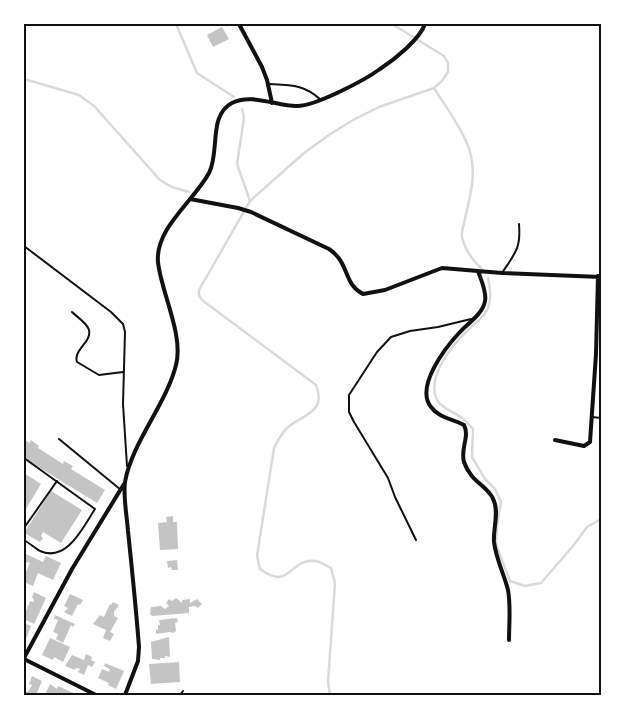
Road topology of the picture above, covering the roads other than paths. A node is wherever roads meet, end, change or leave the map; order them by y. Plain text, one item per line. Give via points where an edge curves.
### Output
1 (239, 24) edge
2 (425, 24) edge
3 (268, 84) junction
4 (320, 100) junction
5 (272, 103) junction
6 (190, 199) junction
7 (519, 224) dead end
8 (24, 246) edge
9 (478, 271) junction
10 (502, 273) junction
11 (600, 276) edge
12 (72, 312) dead end
13 (474, 318) junction
14 (123, 372) junction
15 (592, 417) junction
16 (601, 418) edge
17 (59, 439) dead end
18 (555, 440) dead end
19 (24, 458) edge
20 (128, 471) junction
21 (57, 481) junction
22 (124, 484) junction
23 (121, 490) junction
24 (24, 528) edge
25 (24, 540) edge
26 (416, 540) dead end
27 (509, 640) dead end
28 (24, 659) edge
29 (183, 691) dead end
30 (96, 695) edge
31 (125, 695) edge
32 (180, 695) edge

1 - 3 street
2 - 4 street via 406,48 381,69
3 - 4 lane via 300,87 312,91
3 - 5 street
4 - 5 street via 298,106
5 - 6 street via 241,100 225,109 220,118 210,172
6 - 9 street via 251,212 337,254 348,279 363,294 385,290 442,268
6 - 20 street via 160,244 158,262 177,342 177,362 172,380
7 - 10 lane via 520,240 516,252
8 - 14 lane via 118,317 125,332
9 - 10 street
9 - 13 street via 486,300
10 - 11 street
11 - 15 street
12 - 14 lane via 89,331 76,355 77,362 100,375
13 - 26 lane via 391,337 377,352 349,395 349,412 388,478
13 - 27 street via 439,359 428,380 426,396 430,407 440,416 464,425 463,459 467,470 496,503 494,542 508,592
14 - 20 lane
15 - 16 lane
15 - 18 street via 587,445
17 - 23 lane
19 - 21 lane
20 - 22 street
21 - 24 lane
21 - 25 lane via 95,509 66,549 58,553 41,551
22 - 23 street
22 - 31 street via 139,647 138,661
23 - 28 street via 72,569
28 - 30 street
29 - 32 lane

